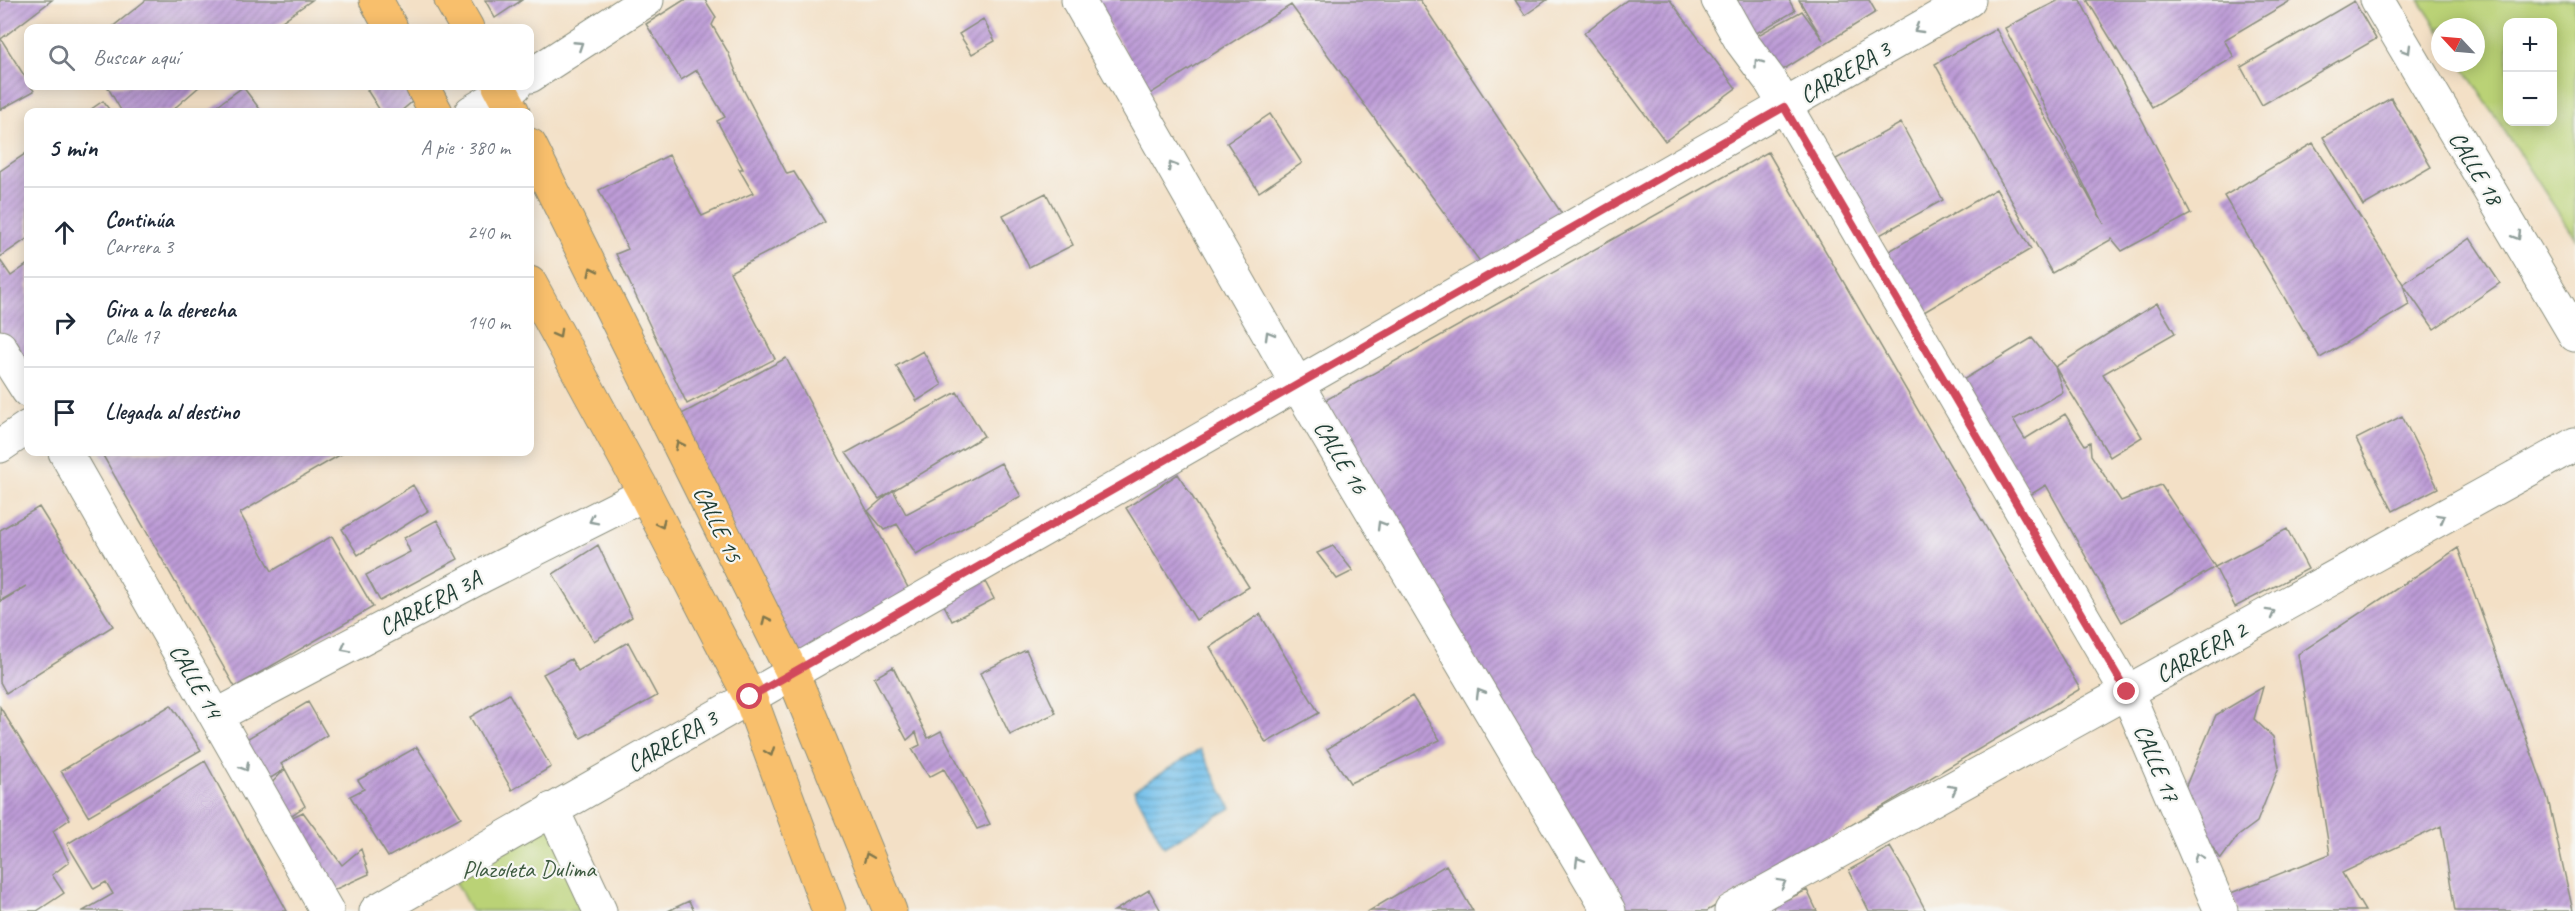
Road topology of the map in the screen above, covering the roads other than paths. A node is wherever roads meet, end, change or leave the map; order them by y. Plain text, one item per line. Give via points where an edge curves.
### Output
1 (376, 0) edge
2 (451, 0) edge
3 (647, 0) edge
4 (1078, 0) edge
5 (1718, 0) edge
6 (1969, 0) edge
7 (2377, 0) edge
8 (389, 24) edge
9 (465, 24) edge
10 (534, 76) edge
11 (424, 90) edge
12 (512, 91) edge
13 (1784, 107) junction
14 (434, 108) edge
15 (479, 108) edge
16 (534, 153) edge
17 (534, 290) edge
18 (2575, 335) edge
19 (0, 347) edge
20 (24, 385) edge
21 (1298, 386) junction
22 (24, 430) edge
23 (2575, 444) edge
24 (0, 446) edge
25 (67, 456) edge
26 (645, 494) junction
27 (792, 672) junction
28 (2127, 692) junction
29 (750, 697) junction
30 (216, 716) junction
31 (552, 809) junction
32 (327, 911) edge
33 (376, 911) edge
34 (600, 911) edge
35 (829, 911) edge
36 (890, 911) edge
37 (1609, 911) edge
38 (1731, 911) edge
39 (2221, 911) edge

1 - 8 main road
2 - 9 main road
10 -> 3 street
21 -> 4 street, CALLE 16
13 -> 5 street, CALLE 17
6 -> 13 street, CARRERA 3
7 -> 18 street, CALLE 18
11 - 14 main road
12 - 15 street
13 - 21 street, CARRERA 3
13 - 28 street, CALLE 17
27 -> 16 main road, CALLE 15
17 -> 26 main road, CALLE 15
19 - 20 street
21 - 27 street, CARRERA 3
37 -> 21 street, CALLE 16
22 - 24 street
28 -> 23 street, CARRERA 2
25 - 30 street, CALLE 14
26 -> 29 main road, CALLE 15
26 -> 30 street, CARRERA 3A
27 - 29 street, CARRERA 3
36 -> 27 main road, CALLE 15
38 -> 28 street, CARRERA 2
39 -> 28 street, CALLE 17
29 - 31 street, CARRERA 3
29 -> 35 main road, CALLE 15
30 -> 32 street, CALLE 14
31 - 33 street, CARRERA 3
31 - 34 street

